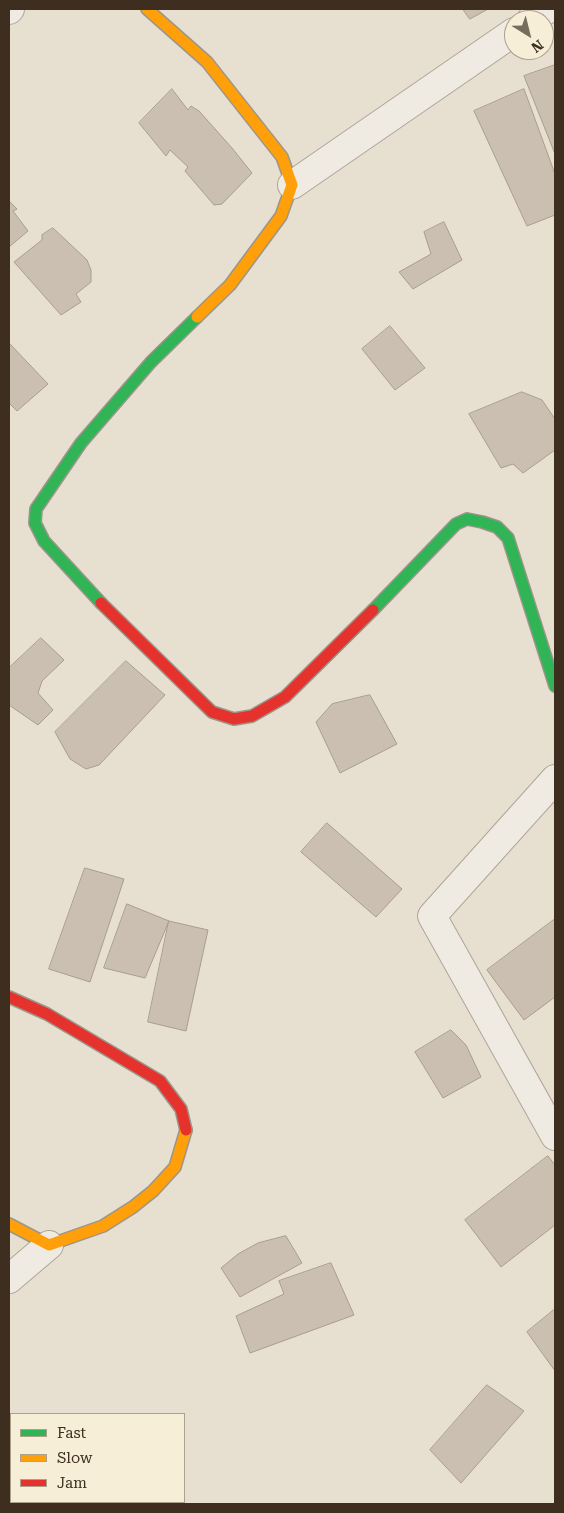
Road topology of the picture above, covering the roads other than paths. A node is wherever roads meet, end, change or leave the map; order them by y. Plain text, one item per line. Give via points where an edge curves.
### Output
1 (147, 9) edge
2 (504, 39) edge
3 (292, 185) junction
4 (555, 686) edge
5 (555, 779) edge
6 (9, 997) edge
7 (555, 1136) edge
8 (9, 1224) edge
9 (49, 1245) junction
10 (9, 1279) edge

1 - 3 street via 207,62 282,157
2 - 3 street
3 - 4 street via 281,216 230,285 151,362 81,444 36,509 34,523 44,541 111,614 212,712 234,719 252,716 284,697 397,587 456,524 467,519 482,522 497,527 508,538
5 - 7 street via 432,916
6 - 9 street via 47,1014 160,1081 181,1109 186,1129 175,1167 133,1208 103,1226
8 - 9 street
9 - 10 street

